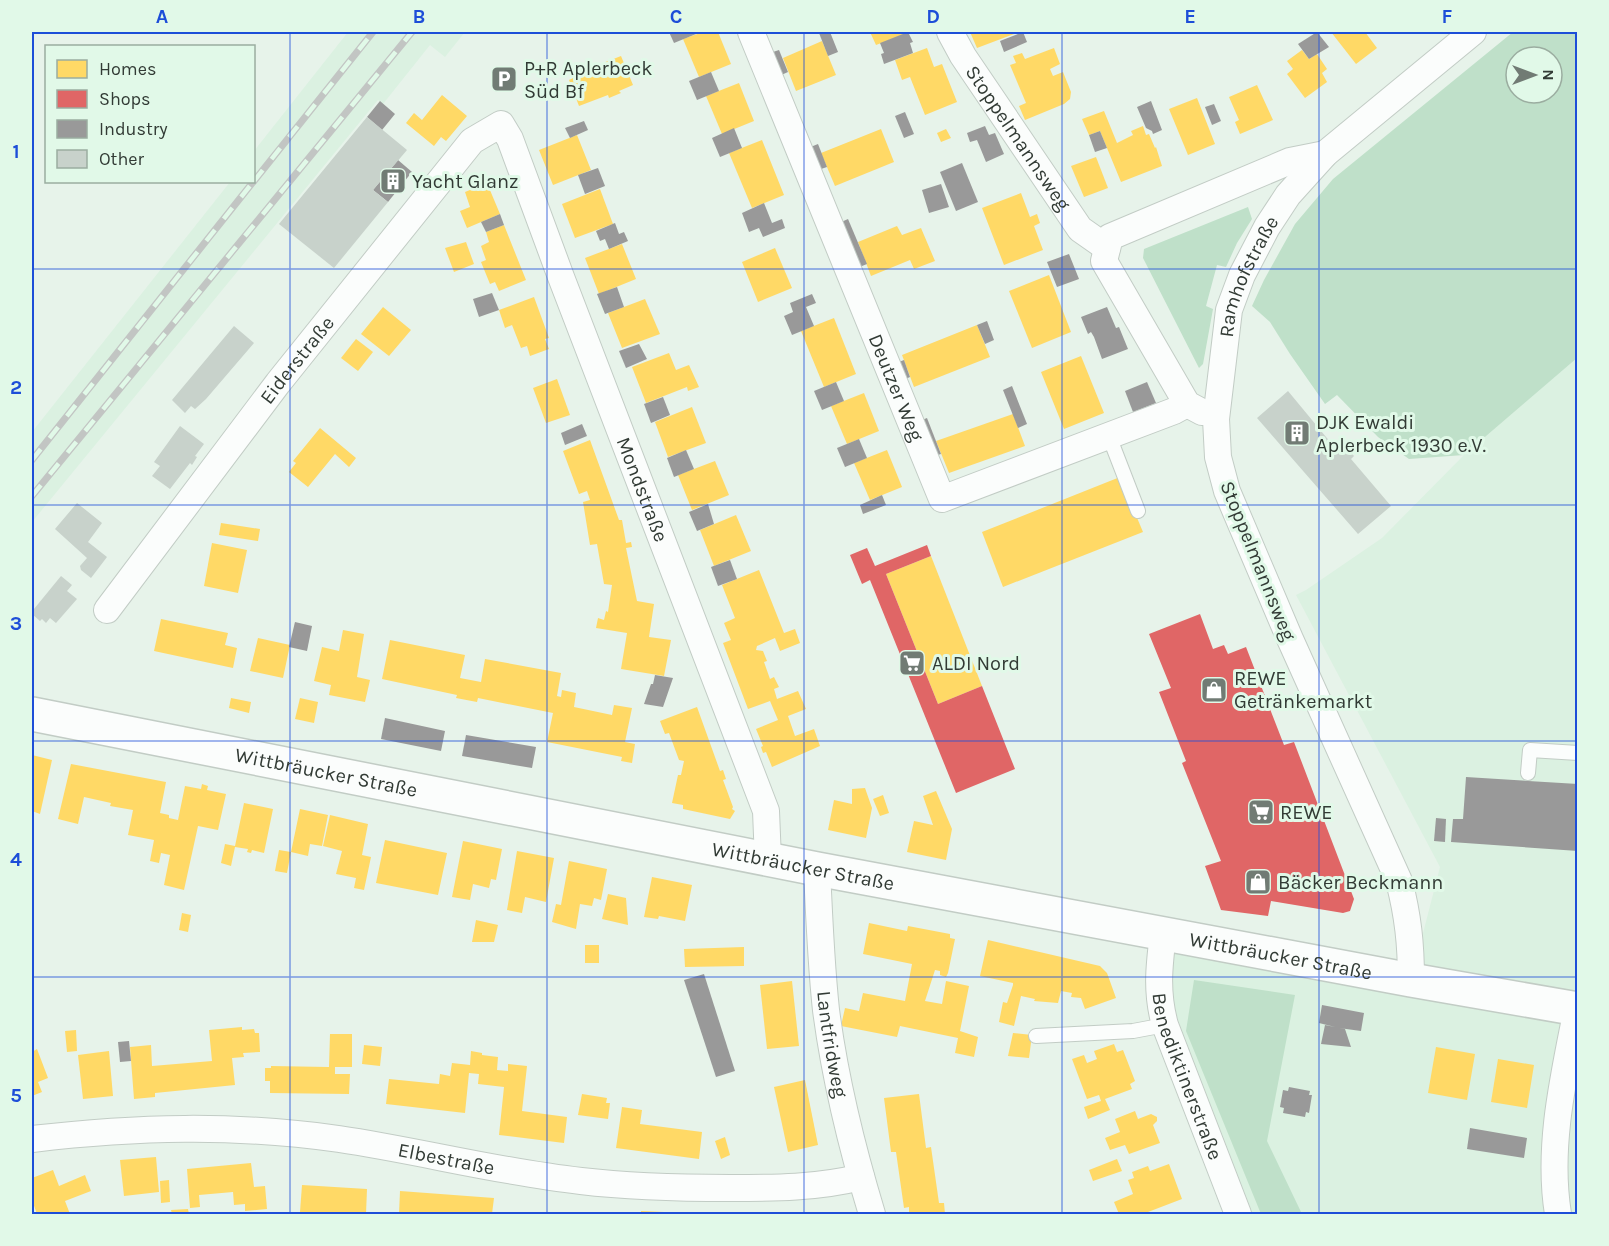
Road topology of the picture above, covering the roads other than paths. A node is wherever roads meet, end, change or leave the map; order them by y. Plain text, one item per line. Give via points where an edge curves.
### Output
1 (751, 32) edge
2 (950, 32) edge
3 (1473, 32) edge
4 (501, 124) joint
5 (1325, 154) junction
6 (1107, 248) junction
7 (1186, 404) junction
8 (1216, 419) junction
9 (1108, 436) junction
10 (1138, 512) dead end
11 (107, 610) dead end
12 (32, 714) edge
13 (1578, 753) edge
14 (1528, 773) dead end
15 (768, 860) junction
16 (817, 869) junction
17 (1163, 934) junction
18 (1411, 980) junction
19 (1577, 1009) edge
20 (1165, 1025) junction
21 (1036, 1036) dead end
22 (32, 1139) edge
23 (861, 1177) junction
24 (872, 1215) edge
25 (1238, 1215) edge
26 (1558, 1215) edge

1 - 9 street, Deutzer Weg via 942,499
2 - 6 street, Stoppelmannsweg via 1080,229
3 - 5 street, Ramhofstraße
4 - 11 street, Eiderstraße via 472,141 278,383
4 - 15 street, Mondstraße via 766,811
5 - 6 street, Ramhofstraße via 1290,161 1110,237
5 - 8 street, Ramhofstraße via 1288,195 1266,227 1242,275 1229,310
6 - 7 street via 1104,261
7 - 8 street
7 - 9 street, Deutzer Weg
8 - 18 street, Stoppelmannsweg via 1218,458 1227,491 1399,881 1408,915
9 - 10 lane
12 - 15 main road, Wittbräucker Straße
13 - 14 lane via 1530,750
15 - 16 main road, Wittbräucker Straße
16 - 17 main road, Wittbräucker Straße
16 - 23 street, Lantfridweg via 826,1010
17 - 18 main road, Wittbräucker Straße
17 - 20 street, Benediktinerstraße via 1158,982
18 - 19 main road, Wittbräucker Straße
19 - 26 street via 1559,1106 1555,1174
20 - 21 lane via 1133,1031
20 - 25 street, Benediktinerstraße
22 - 23 street, Elbestraße via 162,1128 231,1128 338,1139 579,1181 664,1188 808,1186
23 - 24 street, Lantfridweg

